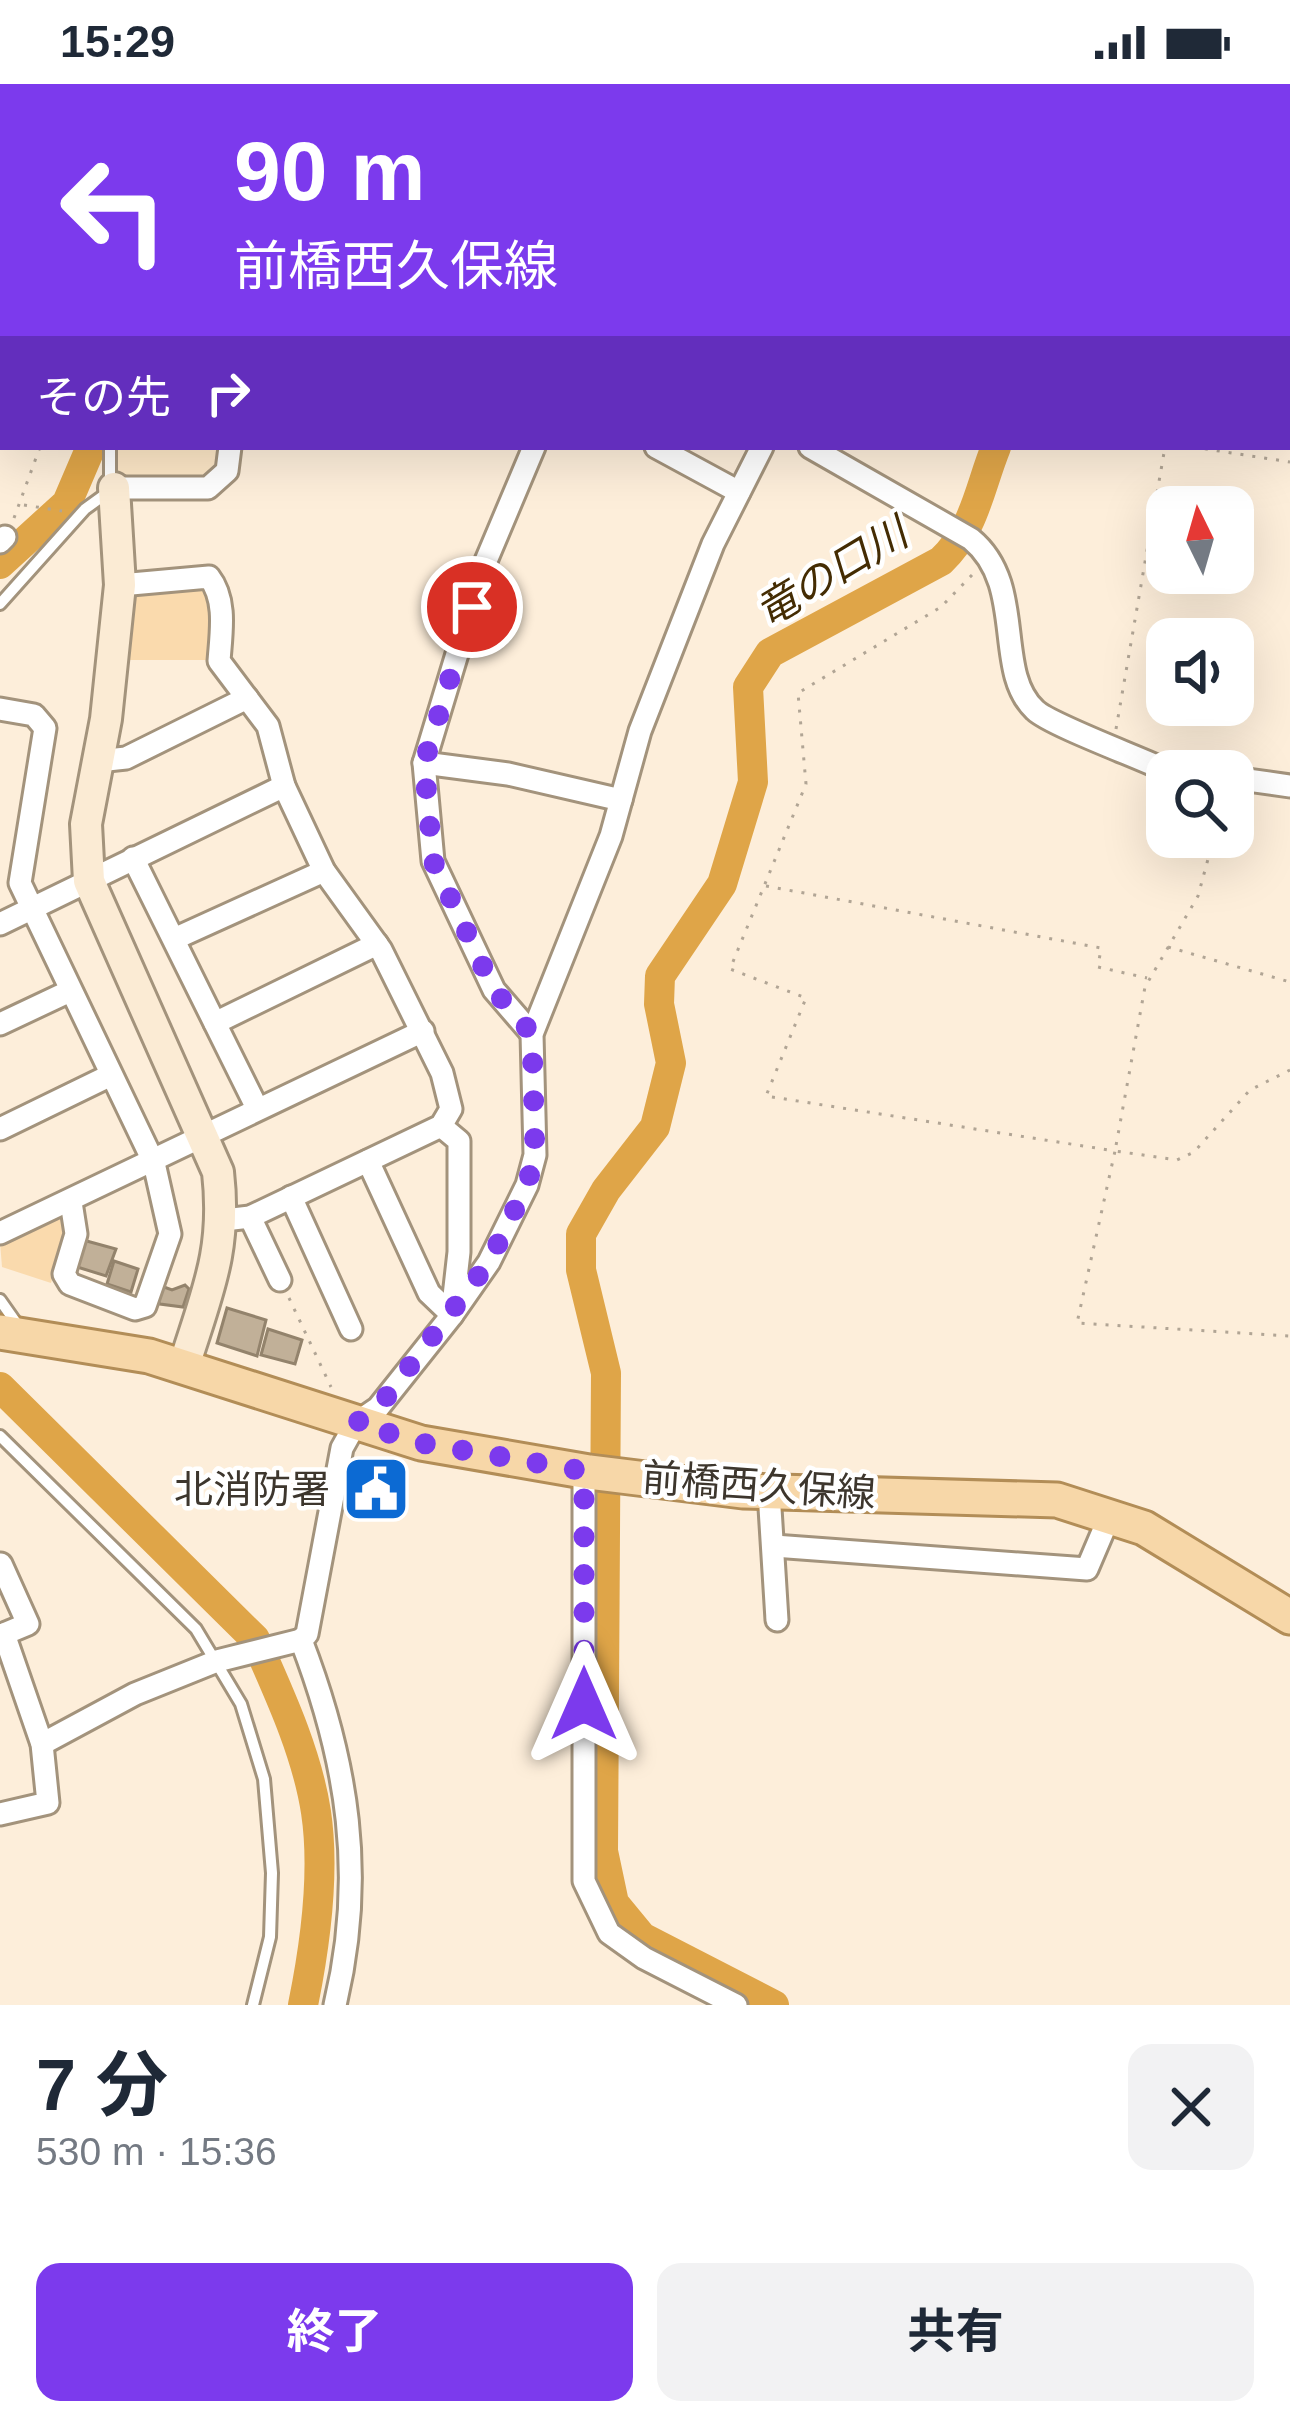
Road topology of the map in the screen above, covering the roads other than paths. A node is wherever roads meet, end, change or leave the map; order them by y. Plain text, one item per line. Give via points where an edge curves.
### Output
1 (110, 450) edge
2 (230, 450) edge
3 (533, 450) edge
4 (662, 450) edge
5 (760, 450) edge
6 (815, 450) edge
7 (114, 488) junction
8 (739, 492) junction
9 (120, 585) junction
10 (0, 604) edge
11 (247, 698) junction
12 (0, 709) edge
13 (98, 760) junction
14 (1146, 761) edge
15 (424, 763) junction
16 (1254, 781) edge
17 (284, 786) junction
18 (1290, 786) edge
19 (621, 800) junction
20 (133, 858) junction
21 (323, 871) junction
22 (89, 881) junction
23 (29, 910) junction
24 (0, 924) edge
25 (174, 939) junction
26 (377, 944) junction
27 (70, 991) junction
28 (215, 1023) junction
29 (0, 1024) edge
30 (423, 1031) junction
31 (532, 1034) junction
32 (111, 1075) junction
33 (257, 1108) junction
34 (442, 1126) junction
35 (0, 1129) edge
36 (205, 1133) junction
37 (368, 1161) junction
38 (154, 1163) junction
39 (291, 1197) junction
40 (71, 1202) junction
41 (237, 1218) junction
42 (0, 1233) edge
43 (280, 1280) road end
44 (0, 1300) edge
45 (452, 1315) junction
46 (351, 1329) dead end
47 (16, 1335) edge
48 (184, 1366) junction
49 (356, 1423) junction
50 (0, 1436) edge
51 (598, 1472) junction
52 (769, 1492) junction
53 (1110, 1515) junction
54 (774, 1546) junction
55 (2, 1564) edge
56 (1290, 1617) edge
57 (777, 1620) dead end
58 (2, 1634) edge
59 (298, 1641) junction
60 (215, 1662) junction
61 (42, 1744) junction
62 (0, 1814) edge
63 (253, 2005) edge
64 (335, 2005) edge
65 (736, 2005) edge

1 - 7 lane
2 - 7 street via 227,471 208,488
3 - 15 street via 483,568
4 - 8 street
5 - 8 street
6 - 14 street via 992,556 1021,689 1036,712
7 - 9 street
7 - 10 lane
8 - 19 street via 640,731
9 - 11 street via 209,577 222,620 219,661
9 - 13 street
11 - 13 street via 127,758
11 - 17 street via 268,726
12 - 23 street via 34,715 45,728 20,883
13 - 22 street via 86,824
15 - 19 street
15 - 31 street via 433,861 494,990
16 - 18 street
17 - 20 street
17 - 21 street
19 - 31 street
20 - 22 street
20 - 25 street
21 - 25 street
21 - 26 street
22 - 23 street
22 - 36 street
23 - 24 street
23 - 27 street
25 - 28 street
26 - 28 street
26 - 30 street
27 - 29 street
27 - 32 street
28 - 33 street
30 - 33 street
30 - 34 street via 451,1109
31 - 45 street via 535,1155 527,1185
32 - 35 street
32 - 38 street
33 - 36 street
34 - 37 street
34 - 45 street via 459,1141
36 - 38 street
36 - 41 street
37 - 39 street
37 - 45 street via 429,1293
38 - 40 street
38 - 40 street via 170,1234 145,1306 70,1284 64,1274 76,1234
39 - 41 street
39 - 46 street
40 - 42 street
41 - 43 street
41 - 48 street
44 - 47 lane
45 - 49 street via 378,1408
47 - 48 main road, 前橋西久保線
48 - 49 main road, 前橋西久保線
49 - 51 main road, 前橋西久保線 via 421,1443
49 - 59 street via 342,1448 307,1634
50 - 60 lane via 196,1629
51 - 52 main road, 前橋西久保線
51 - 65 street via 584,1881 609,1933
52 - 53 main road, 前橋西久保線 via 1028,1498
52 - 54 street
53 - 54 street via 1087,1570
53 - 56 main road, 前橋西久保線
54 - 57 street
55 - 58 street via 28,1624
58 - 61 street
59 - 60 street
59 - 64 street via 344,1777 351,1894
60 - 61 street
60 - 63 lane via 241,1704 264,1779 273,1909
61 - 62 street via 48,1803

